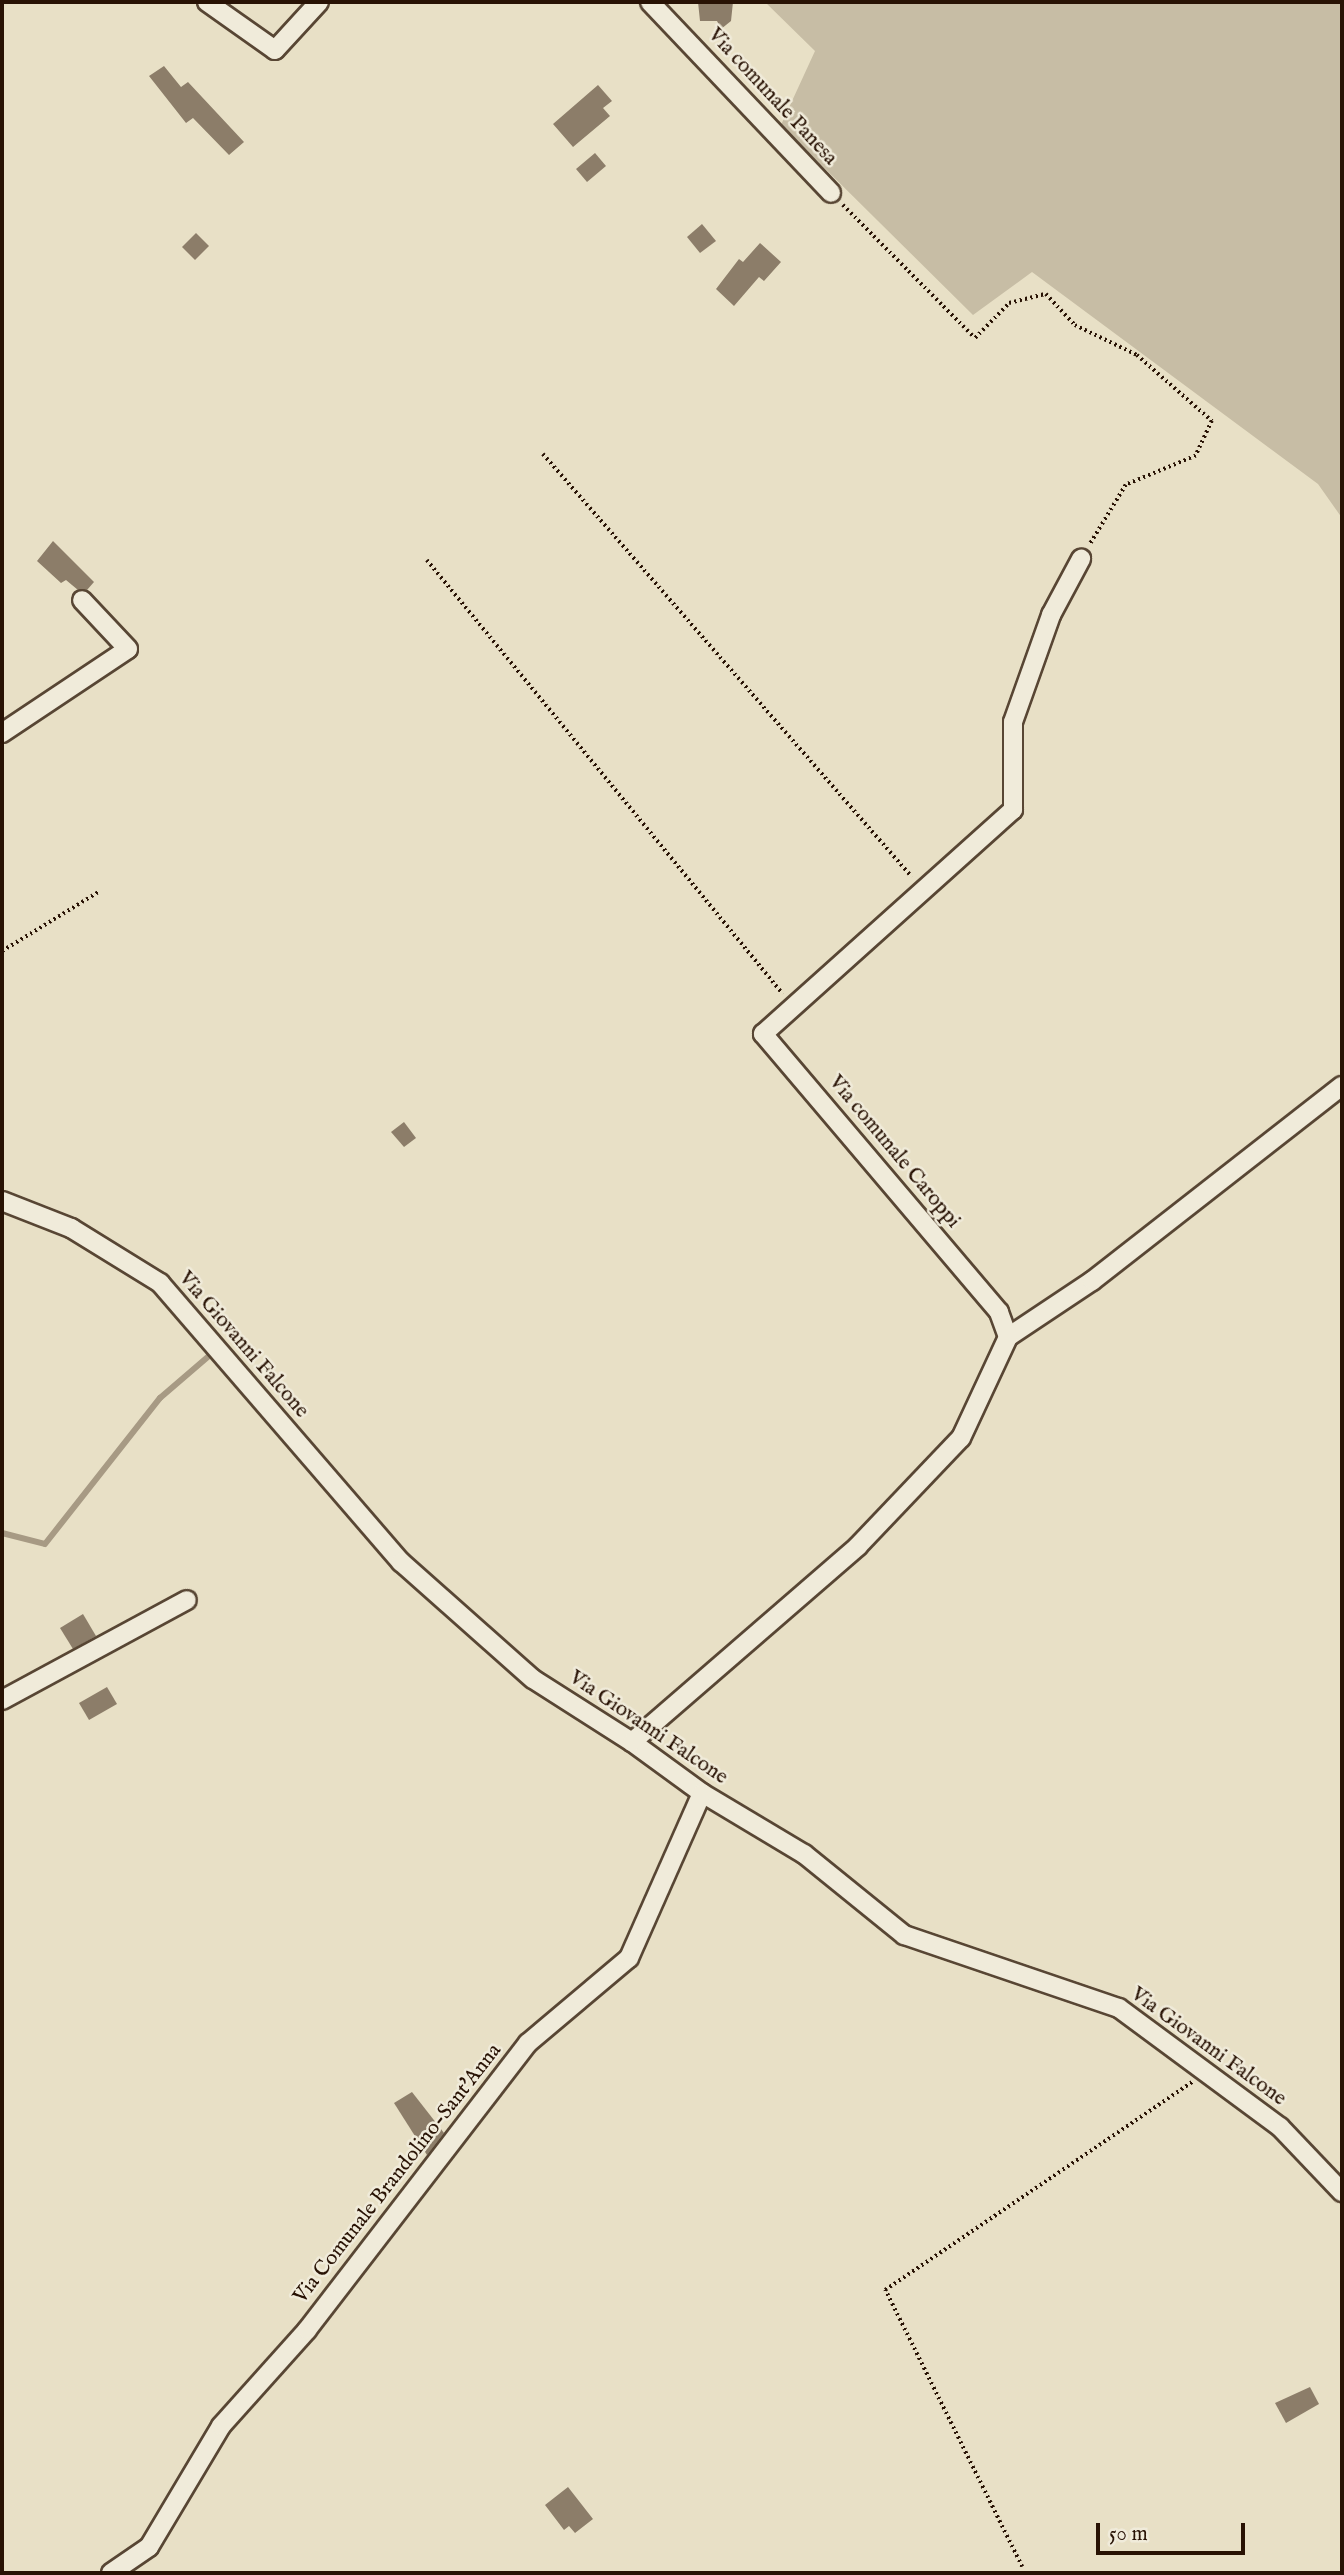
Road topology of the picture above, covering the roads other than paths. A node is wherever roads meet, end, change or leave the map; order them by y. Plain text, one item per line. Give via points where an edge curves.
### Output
1 (207, 2) edge
2 (320, 2) edge
3 (650, 2) edge
4 (831, 193) road end
5 (1082, 559) road end
6 (82, 600) dead end
7 (2, 733) edge
8 (1342, 1086) edge
9 (2, 1201) edge
10 (1008, 1336) junction
11 (187, 1600) dead end
12 (2, 1700) edge
13 (632, 1742) junction
14 (702, 1793) junction
15 (1342, 2192) edge
16 (111, 2573) edge

1 - 2 street via 275,50
3 - 4 street, Via comunale Panesa
5 - 10 street, Via comunale Caroppi via 1051,615 1013,722 1013,810 763,1034 999,1312
6 - 7 street via 128,649
8 - 10 street via 1092,1281
9 - 13 street, Via Giovanni Falcone via 71,1228 160,1283 401,1562 533,1679
10 - 13 street via 961,1438 858,1546
11 - 12 street
13 - 14 street, Via Giovanni Falcone
14 - 15 street, Via Giovanni Falcone via 804,1854 904,1935 1119,2008 1280,2127
14 - 16 street, Via Comunale Brandolino-Sant'Anna via 629,1958 528,2043 307,2330 221,2426 149,2547

